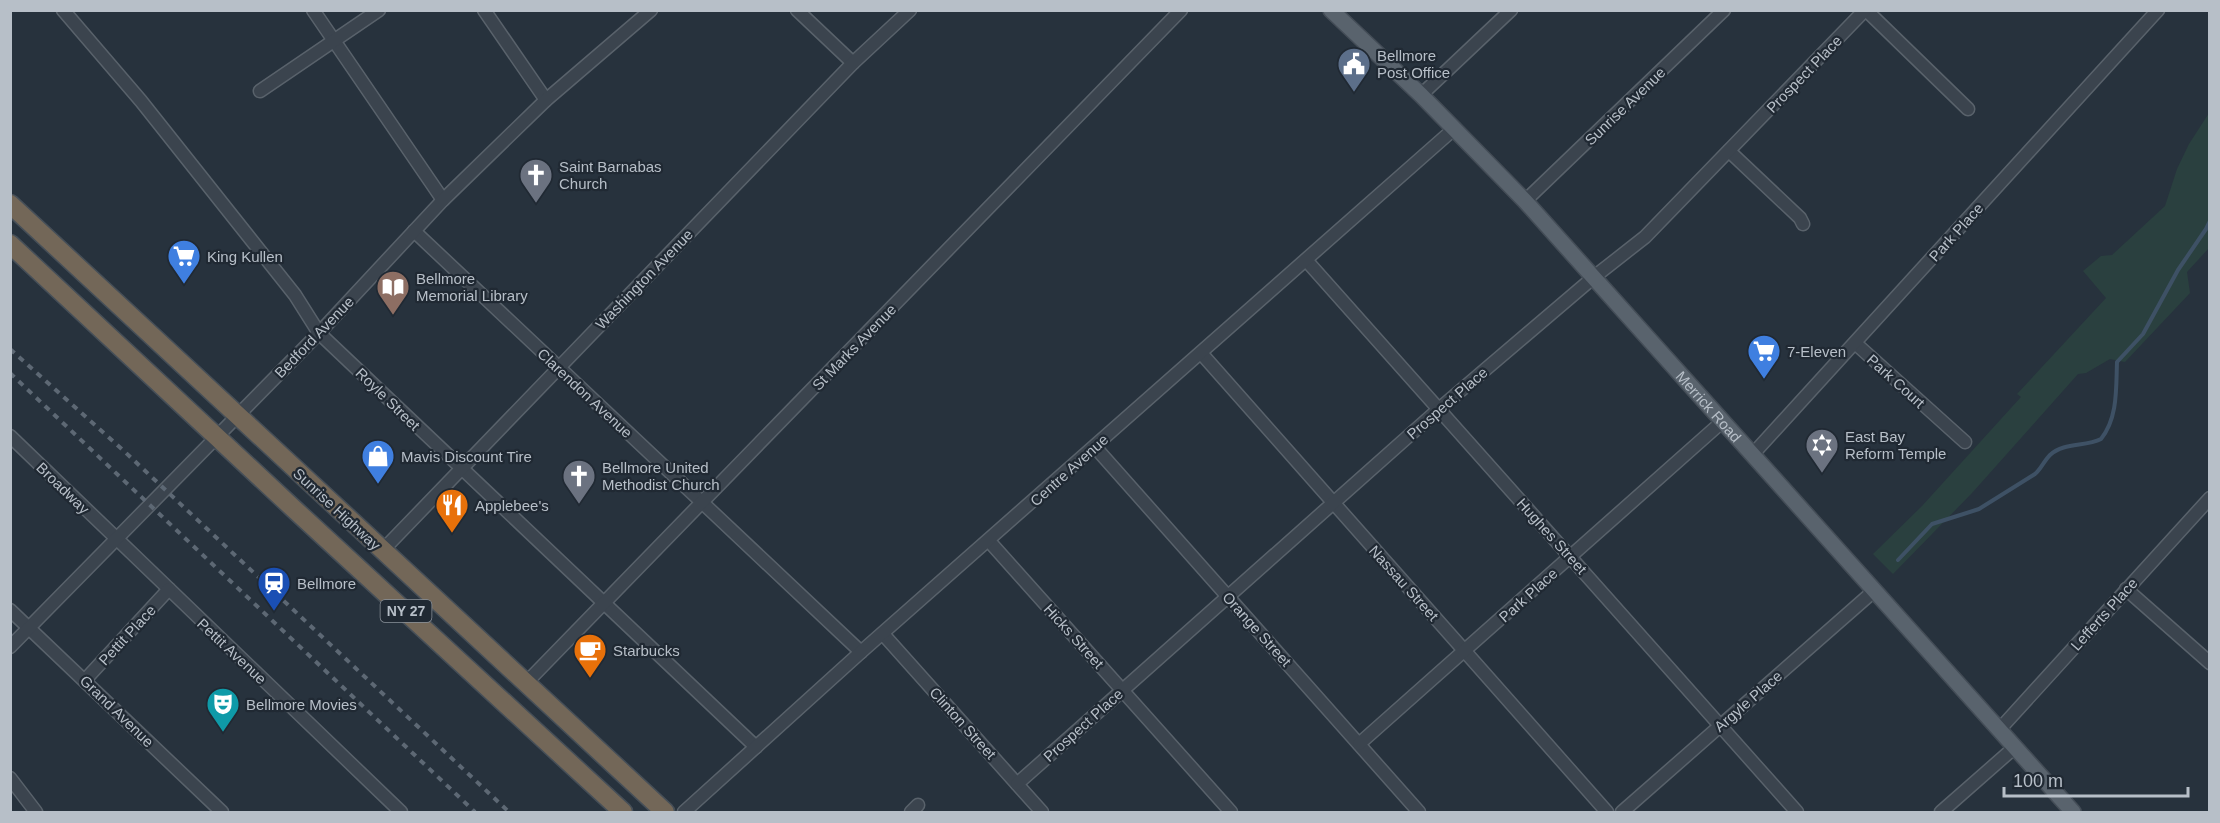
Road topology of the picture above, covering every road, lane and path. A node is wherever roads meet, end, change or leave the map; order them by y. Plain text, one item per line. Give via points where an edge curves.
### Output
1 (63, 10) edge
2 (313, 10) edge
3 (378, 10) edge
4 (484, 10) edge
5 (797, 10) edge
6 (910, 10) edge
7 (1181, 10) edge
8 (1331, 10) edge
9 (1511, 10) edge
10 (1724, 10) edge
11 (1866, 10) edge
12 (2158, 10) edge
13 (647, 12) edge
14 (334, 41) junction
15 (853, 63) junction
16 (260, 92) dead end
17 (1421, 95) junction
18 (546, 100) junction
19 (1968, 109) dead end
20 (1455, 128) junction
21 (1729, 151) junction
22 (443, 200) junction
23 (1525, 201) junction
24 (10, 204) edge
25 (1803, 224) dead end
26 (414, 231) junction
27 (10, 244) edge
28 (1306, 260) junction
29 (1594, 277) junction
30 (319, 333) junction
31 (1855, 343) junction
32 (1201, 353) junction
33 (559, 368) junction
34 (1439, 409) junction
35 (236, 416) junction
36 (1723, 421) junction
37 (10, 436) edge
38 (216, 436) junction
39 (1965, 442) dead end
40 (1095, 447) junction
41 (1753, 454) junction
42 (460, 468) junction
43 (2210, 498) edge
44 (1333, 503) junction
45 (703, 504) junction
46 (115, 539) junction
47 (989, 541) junction
48 (382, 551) junction
49 (1570, 557) junction
50 (169, 589) junction
51 (2126, 589) junction
52 (1875, 590) junction
53 (1228, 596) junction
54 (604, 604) junction
55 (10, 610) edge
56 (29, 628) junction
57 (883, 634) junction
58 (10, 647) edge
59 (1464, 651) junction
60 (861, 652) junction
61 (2210, 663) edge
62 (85, 680) junction
63 (526, 683) junction
64 (1122, 690) junction
65 (1720, 726) junction
66 (1999, 730) junction
67 (1359, 744) junction
68 (756, 747) junction
69 (2015, 747) junction
70 (10, 778) edge
71 (1017, 784) junction
72 (1415, 811) edge
73 (36, 813) edge
74 (222, 813) edge
75 (401, 813) edge
76 (623, 813) edge
77 (665, 813) edge
78 (684, 813) edge
79 (1042, 813) edge
80 (1231, 813) edge
81 (1607, 813) edge
82 (1622, 813) edge
83 (1797, 813) edge
84 (1941, 813) edge
85 (2073, 813) edge

1 - 30 street, Royle Street via 141,101 295,295
2 - 14 street
3 - 14 street
4 - 18 street
5 - 15 street
6 - 15 street, Washington Avenue
7 - 45 street, St Marks Avenue
8 - 17 main road, Merrick Road
9 - 17 street
10 - 23 street, Sunrise Avenue
11 - 19 street
11 - 21 street, Prospect Place
12 - 31 street, Park Place
13 - 18 street, Bedford Avenue
14 - 16 street
14 - 22 street
15 - 33 street, Washington Avenue
17 - 20 main road, Merrick Road
18 - 22 street, Bedford Avenue
20 - 23 main road, Merrick Road
20 - 28 street, Centre Avenue
21 - 25 street
21 - 29 street, Prospect Place via 1645,237
22 - 26 street, Bedford Avenue
23 - 29 main road, Merrick Road
24 - 35 highway, Sunrise Highway / NY 27
26 - 30 street, Bedford Avenue
26 - 33 street, Clarendon Avenue
27 - 38 highway, Sunrise Highway / NY 27
28 - 32 street, Centre Avenue
28 - 34 street, Hughes Street
29 - 34 street, Prospect Place
29 - 36 main road, Merrick Road
30 - 35 street, Bedford Avenue
30 - 42 street, Royle Street
31 - 39 street, Park Court
31 - 41 street, Park Place
32 - 40 street, Centre Avenue
32 - 44 street, Nassau Street
33 - 42 street, Washington Avenue
33 - 45 street, Clarendon Avenue
34 - 44 street, Prospect Place
34 - 49 street, Hughes Street
35 - 38 street, Bedford Avenue
35 - 48 highway, Sunrise Highway / NY 27
36 - 41 main road, Merrick Road
36 - 49 street, Park Place
37 - 46 street, Broadway
38 - 46 street, Bedford Avenue
38 - 76 highway, Sunrise Highway / NY 27
40 - 47 street, Centre Avenue
40 - 53 street, Orange Street
41 - 52 main road, Merrick Road
42 - 48 street, Washington Avenue
42 - 54 street, Royle Street
43 - 51 street, Lefferts Place
44 - 53 street, Prospect Place
44 - 59 street, Nassau Street
45 - 54 street, St Marks Avenue
45 - 60 street, Clarendon Avenue
46 - 50 street, Pettit Avenue
46 - 56 street, Bedford Avenue
47 - 57 street, Centre Avenue
47 - 64 street, Hicks Street
48 - 63 highway, Sunrise Highway / NY 27
49 - 59 street, Park Place
49 - 65 street, Hughes Street
50 - 62 street, Pettit Place
50 - 75 street, Pettit Avenue
51 - 61 street
51 - 66 street, Lefferts Place
52 - 65 street, Argyle Place
52 - 66 main road, Merrick Road
53 - 64 street, Prospect Place
53 - 67 street, Orange Street
54 - 63 street, St Marks Avenue
54 - 68 street, Royle Street
55 - 56 street, Grand Avenue
56 - 58 street, Bedford Avenue
56 - 62 street, Grand Avenue
57 - 60 street, Centre Avenue
57 - 71 street, Clinton Street
59 - 67 street, Park Place
59 - 81 street, Nassau Street
60 - 68 street, Centre Avenue
62 - 74 street, Grand Avenue
63 - 77 highway, Sunrise Highway / NY 27
64 - 71 street, Prospect Place
64 - 80 street, Hicks Street
65 - 82 street, Argyle Place
65 - 83 street, Hughes Street
66 - 69 main road, Merrick Road
67 - 72 street, Orange Street
68 - 78 street, Centre Avenue
69 - 84 street
69 - 85 main road, Merrick Road
70 - 73 street
71 - 79 street, Clinton Street

